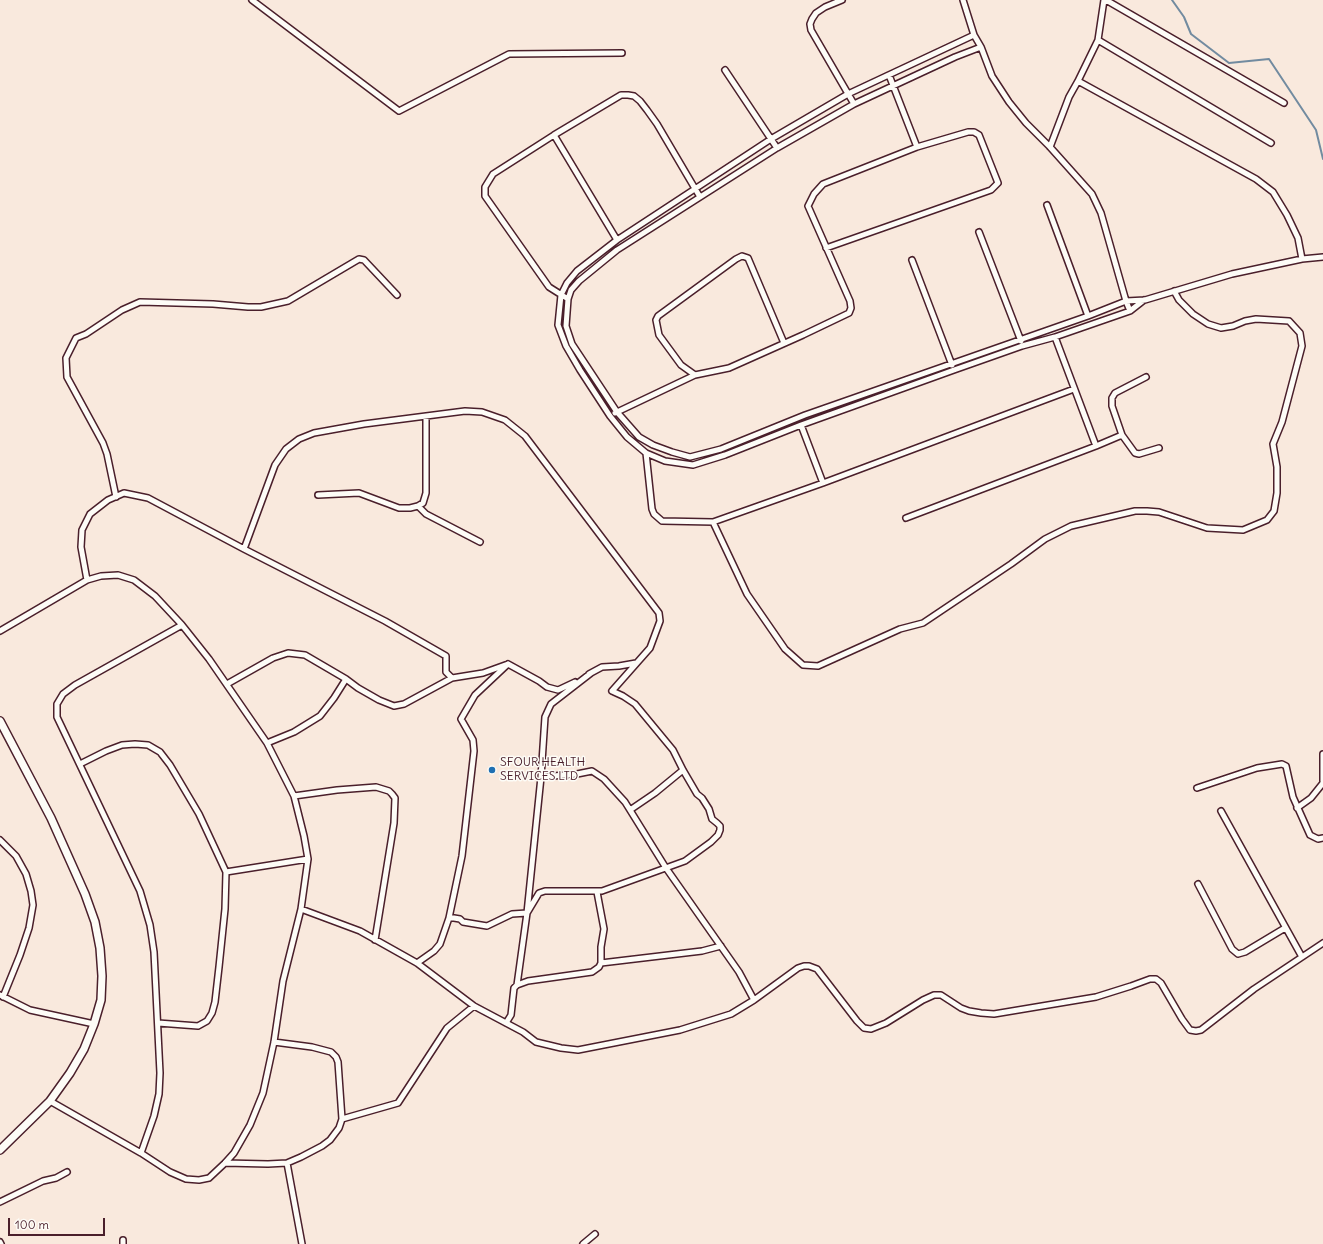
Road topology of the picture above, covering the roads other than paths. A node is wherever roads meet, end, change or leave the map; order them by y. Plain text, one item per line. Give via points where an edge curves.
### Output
1 (252, 0) edge
2 (842, 0) edge
3 (964, 0) edge
4 (1105, 0) edge
5 (974, 35) junction
6 (1098, 40) junction
7 (980, 47) junction
8 (622, 53) dead end
9 (725, 70) dead end
10 (890, 75) junction
11 (1078, 82) junction
12 (893, 85) junction
13 (848, 94) junction
14 (854, 104) junction
15 (1284, 104) dead end
16 (554, 135) junction
17 (771, 139) junction
18 (1271, 143) dead end
19 (917, 147) junction
20 (1050, 147) junction
21 (777, 148) junction
22 (696, 189) junction
23 (700, 197) junction
24 (1047, 205) dead end
25 (979, 232) dead end
26 (617, 240) junction
27 (826, 248) junction
28 (1323, 257) edge
29 (1302, 259) junction
30 (912, 260) dead end
31 (1174, 291) junction
32 (397, 295) dead end
33 (561, 295) junction
34 (568, 299) junction
35 (1145, 300) junction
36 (1126, 301) junction
37 (1130, 311) junction
38 (1088, 316) junction
39 (1055, 337) junction
40 (1020, 339) junction
41 (784, 343) junction
42 (1022, 346) junction
43 (952, 364) junction
44 (954, 370) junction
45 (695, 375) junction
46 (1146, 376) dead end
47 (1074, 389) junction
48 (616, 412) junction
49 (426, 416) junction
50 (610, 416) junction
51 (801, 424) junction
52 (1122, 436) junction
53 (1096, 446) junction
54 (1159, 448) dead end
55 (646, 453) junction
56 (823, 483) junction
57 (318, 495) dead end
58 (116, 497) junction
59 (418, 506) junction
60 (906, 518) dead end
61 (713, 522) junction
62 (480, 542) dead end
63 (244, 550) junction
64 (87, 580) junction
65 (182, 625) junction
66 (0, 631) edge
67 (508, 664) junction
68 (591, 673) junction
69 (452, 678) junction
70 (346, 679) junction
71 (227, 684) junction
72 (612, 691) junction
73 (0, 721) edge
74 (267, 743) junction
75 (1323, 754) edge
76 (80, 764) junction
77 (683, 770) junction
78 (541, 777) junction
79 (1323, 782) edge
80 (1197, 788) dead end
81 (294, 796) junction
82 (1297, 808) junction
83 (630, 810) junction
84 (1221, 811) dead end
85 (1323, 838) edge
86 (0, 840) edge
87 (308, 859) junction
88 (666, 868) junction
89 (226, 872) junction
90 (1198, 884) dead end
91 (597, 892) junction
92 (301, 909) junction
93 (527, 913) junction
94 (449, 918) junction
95 (1285, 928) junction
96 (375, 940) junction
97 (1323, 943) edge
98 (721, 946) junction
99 (1302, 957) junction
100 (417, 963) junction
101 (602, 963) junction
102 (517, 985) junction
103 (2, 996) edge
104 (754, 1000) junction
105 (474, 1006) junction
106 (158, 1023) junction
107 (506, 1023) junction
108 (94, 1024) junction
109 (274, 1042) junction
110 (50, 1101) junction
111 (342, 1118) junction
112 (0, 1150) edge
113 (141, 1154) junction
114 (225, 1163) junction
115 (287, 1163) junction
116 (67, 1172) dead end
117 (0, 1202) edge
118 (595, 1234) dead end
119 (302, 1244) edge
120 (583, 1244) edge

1 - 8 street via 399,111 509,54
2 - 13 street via 825,7 816,14 810,24
3 - 5 street
4 - 6 street
4 - 15 street
5 - 7 street
5 - 10 street
6 - 11 street
6 - 18 street
7 - 12 street
7 - 20 street via 992,76 1009,102
9 - 17 street
10 - 12 street
10 - 13 street
11 - 20 street via 1069,97
11 - 29 street via 1256,179 1273,192 1298,238
12 - 14 street
12 - 19 street
13 - 14 street
13 - 17 street
14 - 21 street
16 - 22 street via 621,95 634,96 657,124
16 - 26 street
16 - 33 street via 494,174 485,187 485,196 549,287
17 - 21 street
17 - 22 street
19 - 27 street via 823,184 808,206
19 - 27 street via 974,132 979,135 998,183 991,190
20 - 36 street via 1092,194 1101,213
21 - 23 street
22 - 23 street
22 - 26 street
23 - 34 street via 617,250 579,280
24 - 38 street
25 - 40 street
26 - 33 street via 577,272
27 - 41 street via 850,301 849,313
28 - 29 street
29 - 31 street via 1232,274
30 - 43 street
31 - 35 street
31 - 61 street via 1193,314 1208,324 1221,328 1245,320 1289,321 1300,333 1302,346 1282,422 1273,444 1277,467 1277,493 1274,511 1267,520 1243,530 1207,528 1159,512 1135,511 1072,526 1045,539 923,623 900,629 818,666 802,665 785,649 747,594
32 - 58 street via 364,260 359,259 288,301 261,307 140,302 76,338 66,358 68,377 103,443
33 - 34 street
33 - 50 street via 558,325 566,346
34 - 48 street via 566,326 572,344
35 - 36 street
35 - 37 street
36 - 37 street
36 - 38 street
37 - 39 street
38 - 40 street
39 - 42 street
39 - 47 street
40 - 42 street
40 - 43 street
41 - 45 street via 728,368
41 - 45 street via 748,258 742,256 658,316 656,320 659,335 681,365
42 - 44 street
43 - 44 street
43 - 48 street via 806,415 721,449 690,457 653,445 639,436
44 - 51 street
45 - 48 street
46 - 52 street via 1115,393 1112,398 1112,406
47 - 53 street
47 - 56 street
48 - 50 street
49 - 59 street via 426,493 423,503
49 - 63 street via 314,433 299,439 286,449 275,465
49 - 72 street via 465,411 482,412 505,420 526,436 659,613 660,621 650,648
50 - 55 street via 627,437
51 - 55 street via 694,465 665,462
51 - 56 street
52 - 53 street
52 - 54 street via 1135,453
53 - 60 street
55 - 61 street via 654,514 662,520
56 - 61 street
57 - 59 street via 360,494 399,508
58 - 63 street via 124,493 148,498
58 - 64 street via 90,514 82,530 81,547
59 - 62 street via 426,514
63 - 69 street via 446,656 446,672
64 - 65 street via 118,575 134,580 155,596
64 - 66 street
65 - 71 street
65 - 76 street via 63,694 56,704 58,717
67 - 68 street via 547,687 558,690
67 - 69 street via 483,673
67 - 94 street via 475,695 461,719 473,740 474,751 462,856
68 - 72 street via 602,667 636,663
68 - 78 street via 550,704 545,717
69 - 70 street via 404,704 394,706 379,700
70 - 71 street via 305,656 288,653 273,658
70 - 74 street via 320,716 294,732
71 - 74 street
72 - 77 street via 635,704 673,750
73 - 108 main road via 51,818 95,922 102,976 101,1000
74 - 81 street
75 - 79 street
76 - 89 street via 122,745 148,745 160,752 199,814
76 - 106 street via 140,891 150,925 154,952
77 - 83 street
77 - 88 street via 720,830 711,842 685,861
78 - 83 street via 592,771 604,779
78 - 93 street
79 - 82 street via 1311,798
80 - 82 street via 1257,768 1282,764 1286,766
81 - 87 street
81 - 96 street via 376,787 392,794 395,802 394,823
82 - 85 street via 1310,835 1318,839
83 - 88 street
84 - 95 street
86 - 103 street via 16,856 26,874 33,906 20,955
87 - 89 street
87 - 92 street
88 - 91 street
88 - 98 street
89 - 106 street via 224,916 212,1013 207,1021 198,1026
90 - 95 street via 1232,949 1238,954
91 - 93 street via 545,891 539,893
91 - 101 street via 604,929
92 - 96 street via 360,931
92 - 109 street via 283,981
93 - 94 street via 512,914 487,926
93 - 102 street
94 - 100 street via 440,944 434,952
95 - 99 street
96 - 100 street
97 - 99 street
98 - 101 street via 702,951
98 - 104 street
99 - 104 street via 1254,989 1201,1030 1196,1031 1190,1030 1161,983 1150,979 1096,997 994,1014 969,1011 941,995 934,996 870,1029 864,1028 857,1021 817,969 809,966 798,968
100 - 105 street
101 - 102 street via 592,972 528,981
102 - 107 street via 514,988 511,1015
103 - 108 street via 30,1010
104 - 107 street via 730,1014 680,1030 578,1050 536,1042
105 - 107 street
105 - 111 street via 447,1028 398,1103
106 - 113 street via 159,1094
108 - 110 main road via 84,1049
109 - 111 street via 312,1047 333,1054 338,1062
109 - 114 street via 263,1093 244,1136
110 - 112 main road
110 - 113 street
111 - 115 street via 339,1128 330,1140
113 - 114 street via 186,1179 209,1178
114 - 115 street
115 - 119 street
116 - 117 street
118 - 120 street

